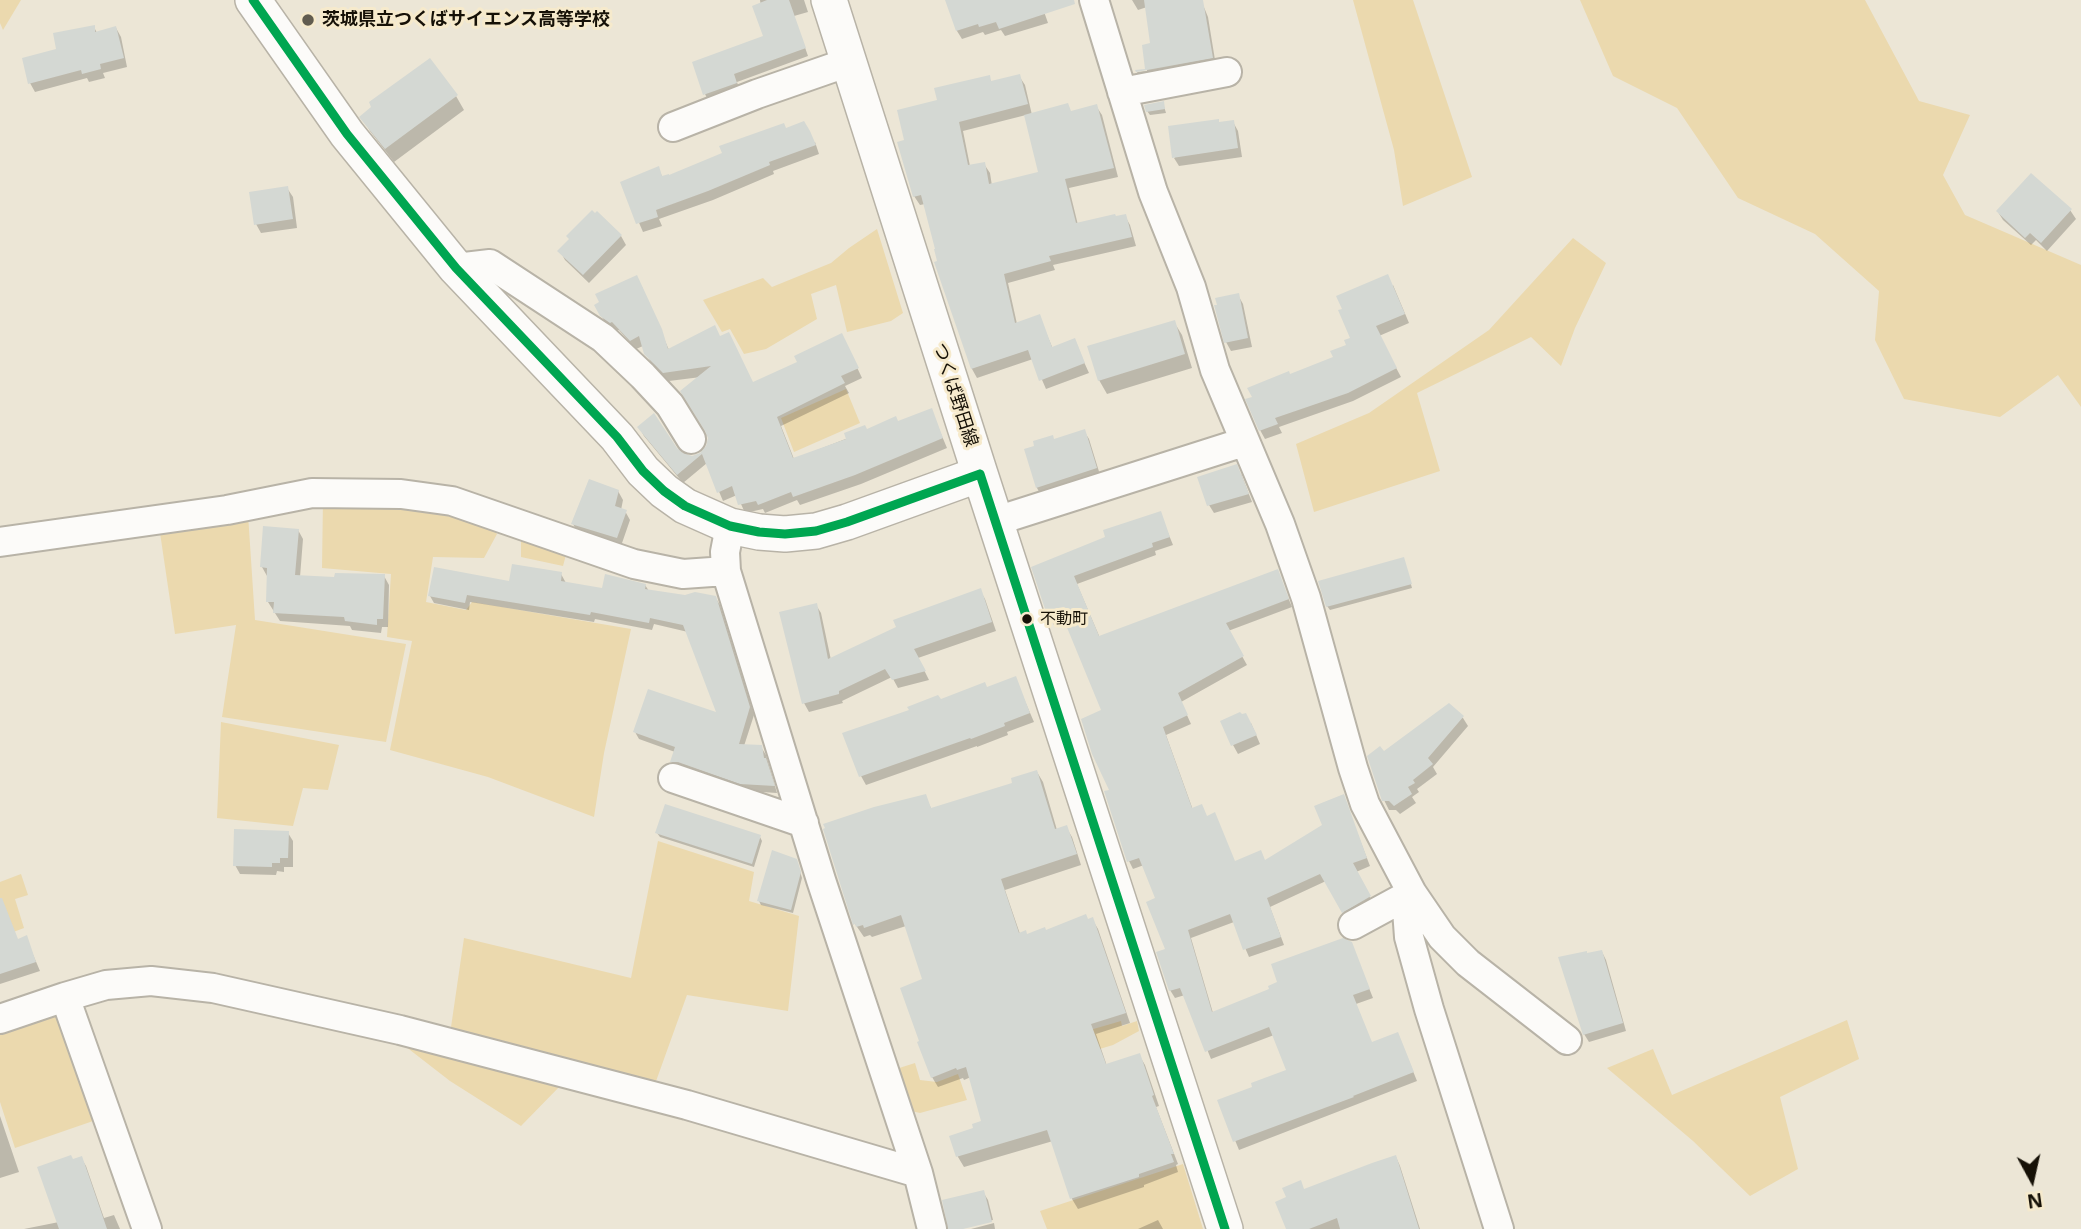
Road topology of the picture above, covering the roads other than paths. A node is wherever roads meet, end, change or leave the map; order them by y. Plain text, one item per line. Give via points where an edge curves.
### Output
1 (253, 0) edge
2 (829, 0) edge
3 (1094, 0) edge
4 (849, 62) junction
5 (1227, 72) dead end
6 (1122, 92) junction
7 (673, 127) dead end
8 (456, 268) junction
9 (691, 439) dead end
10 (1244, 442) junction
11 (980, 474) junction
12 (996, 521) junction
13 (730, 526) junction
14 (0, 542) edge
15 (726, 571) junction
16 (673, 778) dead end
17 (804, 823) junction
18 (1409, 895) junction
19 (1353, 925) dead end
20 (65, 996) junction
21 (0, 1019) edge
22 (1567, 1040) dead end
23 (918, 1173) junction
24 (147, 1229) edge
25 (932, 1229) edge
26 (1225, 1229) edge
27 (1499, 1229) edge

1 - 8 main road via 347,134
2 - 4 main road, つくば野田線
3 - 6 street
4 - 7 street
4 - 11 main road, つくば野田線
5 - 6 street
6 - 10 street via 1153,192 1191,287 1215,370
8 - 9 street via 490,264 603,338 670,405
8 - 13 main road via 664,491
10 - 12 street
10 - 18 street via 1306,598 1365,804
11 - 12 main road, つくば野田線
11 - 13 main road via 816,531 785,534
12 - 26 main road, つくば野田線
13 - 15 street
14 - 15 street via 313,493 401,494 452,500 634,564 683,574
15 - 17 street
16 - 17 street
17 - 23 street
18 - 19 street
18 - 22 street via 1468,963
18 - 27 street via 1409,937
20 - 21 street
20 - 23 street via 106,985 151,981 214,988 400,1030 674,1101
20 - 24 street
23 - 25 street

